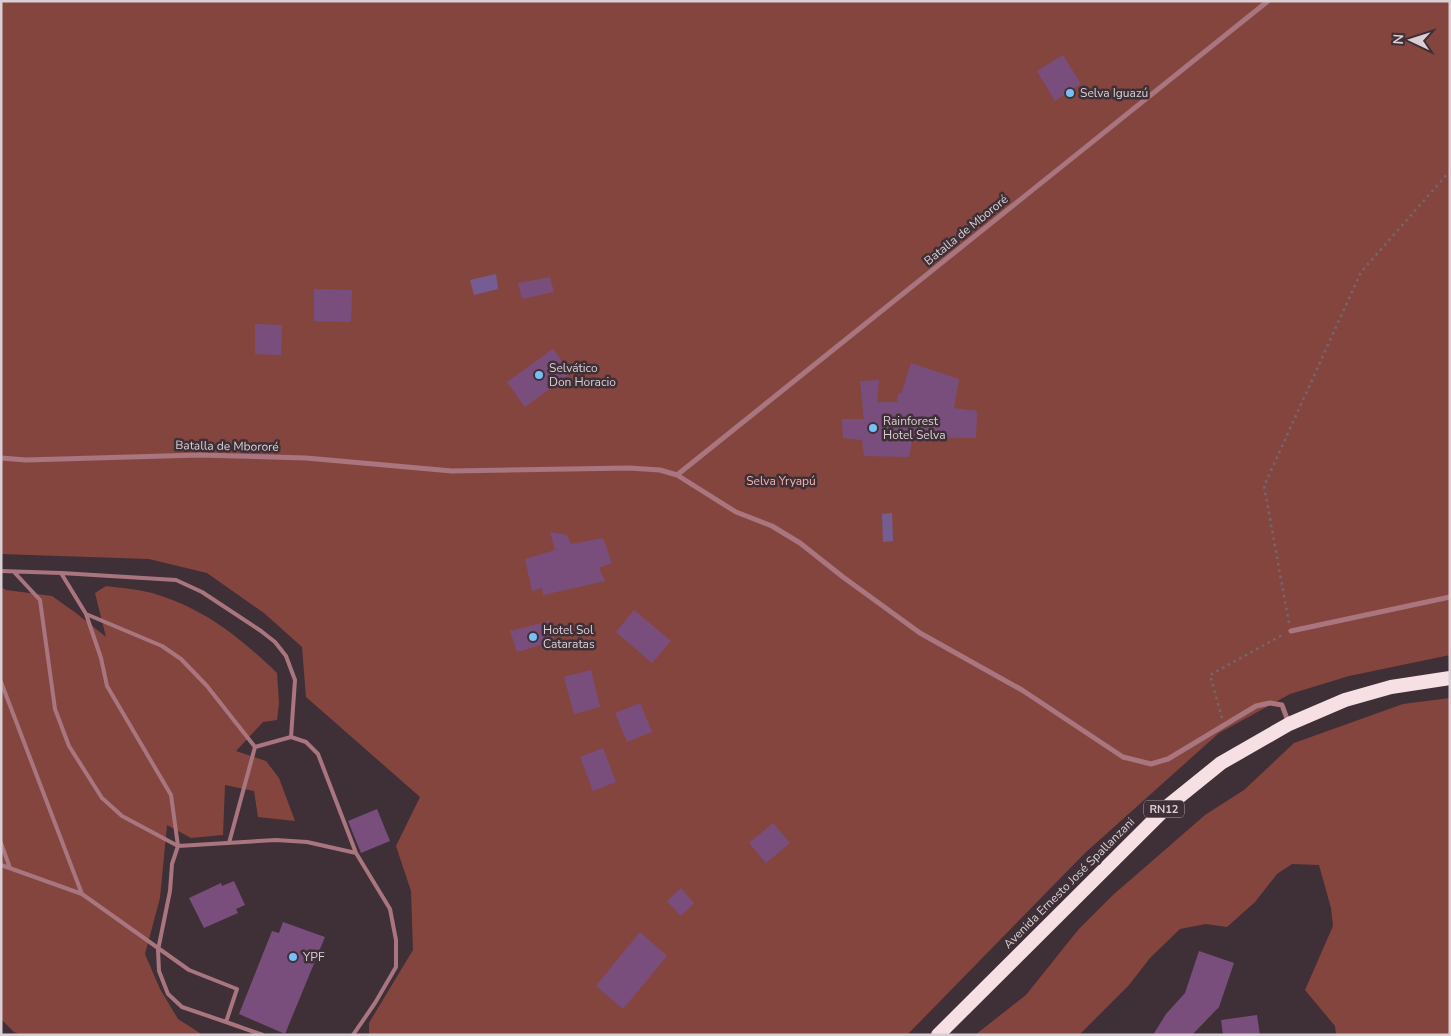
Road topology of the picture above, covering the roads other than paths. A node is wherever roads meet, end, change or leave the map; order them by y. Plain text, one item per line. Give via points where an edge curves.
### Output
1 (1268, 1) edge
2 (1, 458) edge
3 (677, 475) junction
4 (1, 571) edge
5 (14, 572) junction
6 (61, 573) junction
7 (1450, 597) edge
8 (86, 614) junction
9 (1290, 631) road end
10 (1450, 678) edge
11 (1, 682) edge
12 (1290, 724) junction
13 (291, 737) junction
14 (255, 747) junction
15 (1, 843) edge
16 (229, 843) junction
17 (178, 846) junction
18 (356, 853) junction
19 (1, 865) edge
20 (10, 868) junction
21 (82, 894) junction
22 (158, 950) junction
23 (226, 1022) junction
24 (263, 1035) edge
25 (353, 1035) edge
26 (938, 1035) edge

1 - 3 street, Batalla de Mbororé
2 - 3 street, Batalla de Mbororé via 199,455 306,458 452,471 629,468
3 - 12 street, Batalla de Mbororé via 736,512 772,526 800,543 920,633 1022,690 1123,757 1150,764 1168,759 1256,706 1270,702 1282,705
4 - 5 lane
5 - 6 lane
5 - 17 lane via 40,600 55,709 69,746 102,798 122,816
6 - 8 lane
6 - 13 lane via 176,580 202,592 261,631 286,656 295,680
7 - 9 street
8 - 14 lane via 162,646 181,659 207,686
8 - 17 lane via 107,686 171,795
10 - 12 highway, Avenida Ernesto José Spallanzani / RN12 via 1391,687 1345,700
11 - 21 lane
12 - 26 highway, Avenida Ernesto José Spallanzani / RN12 via 1222,763 1169,805
13 - 14 lane
13 - 18 lane via 306,742 318,754
14 - 16 lane
15 - 20 lane
16 - 17 lane
16 - 18 lane via 307,842
17 - 22 lane
18 - 25 lane via 390,909 396,940 396,967
19 - 20 lane
20 - 21 lane
21 - 22 lane
22 - 23 lane via 159,971 168,994 182,1007
22 - 23 lane via 189,970 237,989
23 - 24 lane

